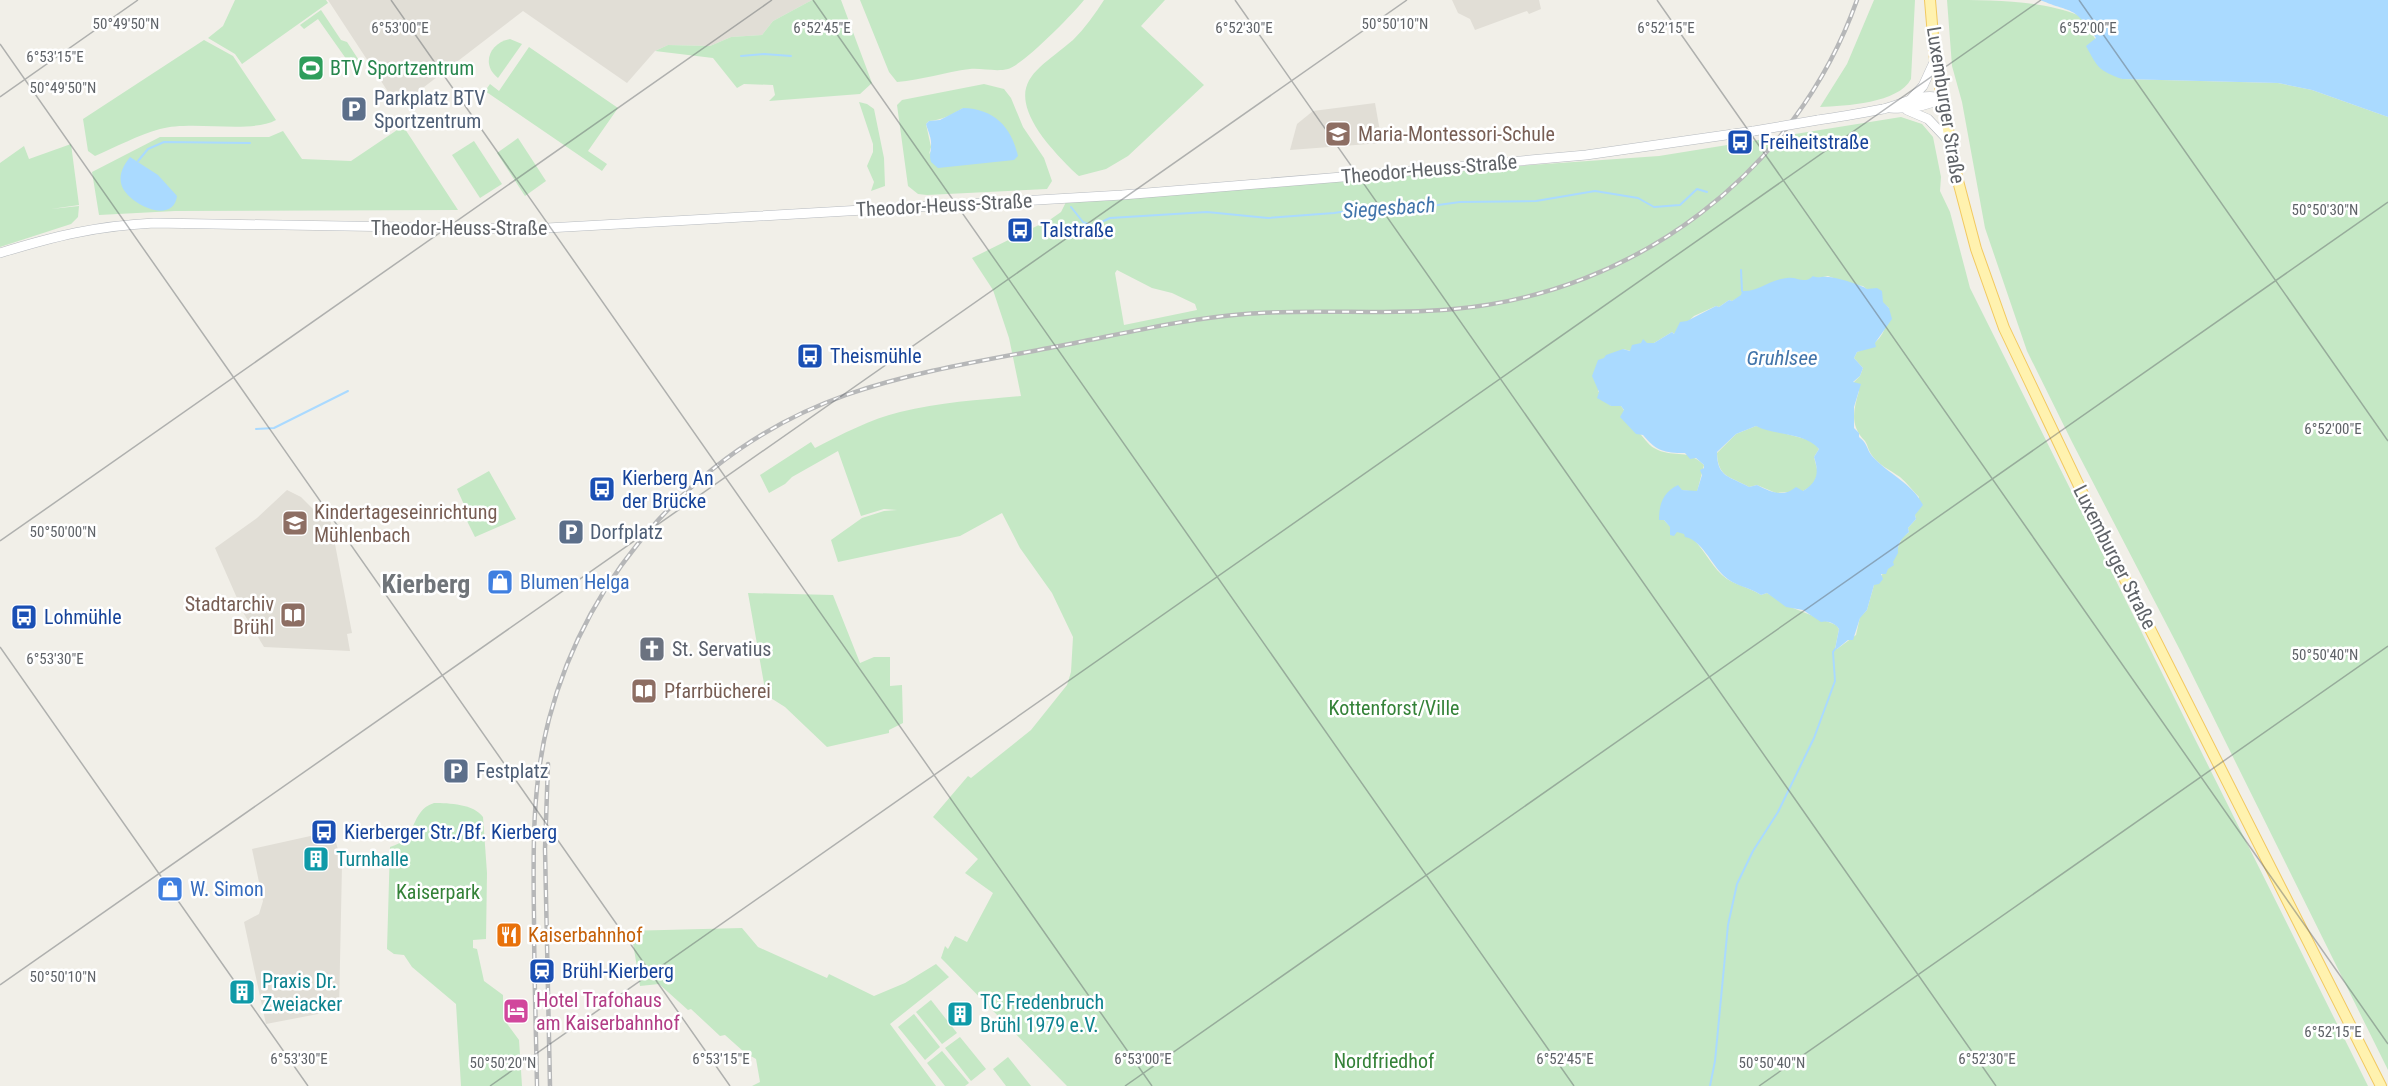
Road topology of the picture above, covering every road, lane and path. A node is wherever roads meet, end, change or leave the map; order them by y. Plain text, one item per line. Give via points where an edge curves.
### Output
1 (1930, 0) edge
2 (1935, 60) junction
3 (1942, 98) junction
4 (1911, 99) junction
5 (1887, 108) junction
6 (1905, 109) junction
7 (1949, 141) junction
8 (0, 253) edge
9 (2381, 1086) edge

1 - 2 main road, Luxemburger Straße
2 - 3 main road, Luxemburger Straße
2 - 4 main road via 1923,86
3 - 4 main road, Theodor-Heuss-Straße
3 - 6 main road, Theodor-Heuss-Straße
3 - 7 main road, Luxemburger Straße
4 - 5 main road, Theodor-Heuss-Straße
5 - 6 main road, Theodor-Heuss-Straße
5 - 8 main road, Theodor-Heuss-Straße, bridge via 1586,155 1122,195 529,229 112,225 71,232
6 - 7 main road via 1928,119
7 - 9 main road, Luxemburger Straße via 1976,249 2015,355

